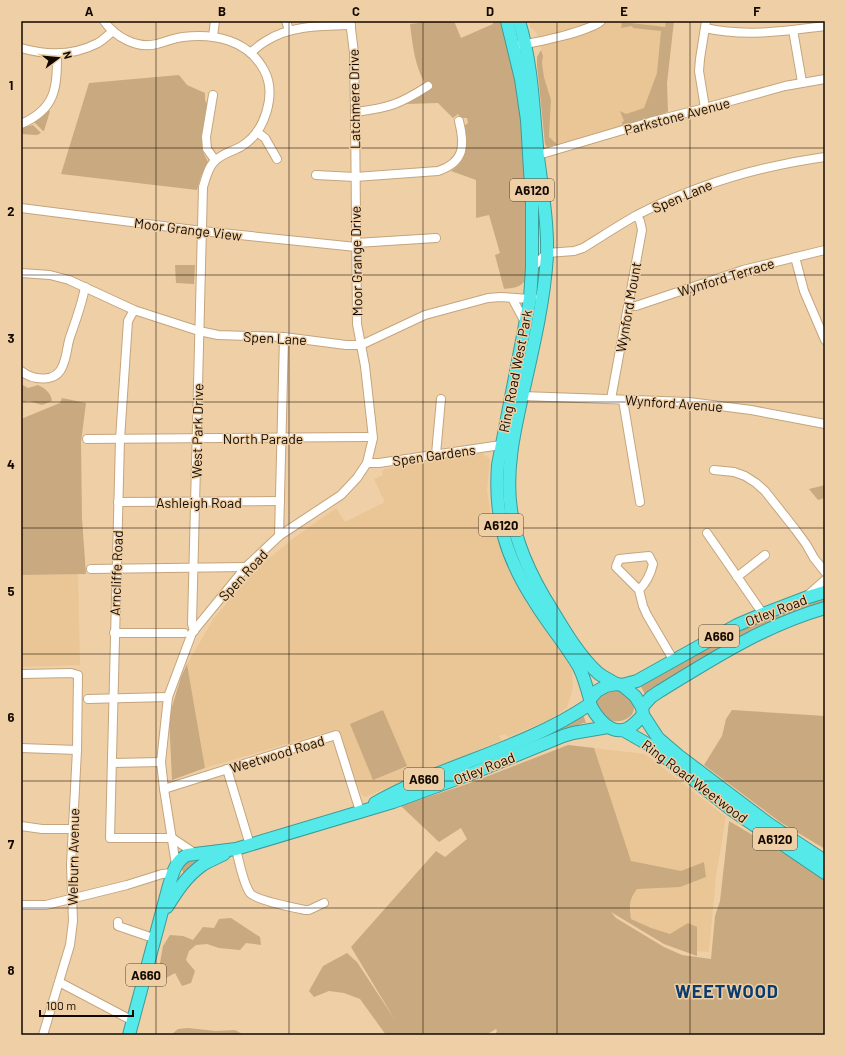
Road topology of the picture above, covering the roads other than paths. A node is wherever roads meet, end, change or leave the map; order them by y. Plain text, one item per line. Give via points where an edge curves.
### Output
1 (104, 21) edge
2 (214, 21) edge
3 (286, 21) edge
4 (508, 21) edge
5 (519, 21) edge
6 (601, 21) edge
7 (350, 23) edge
8 (706, 25) edge
9 (825, 26) edge
10 (289, 30) junction
11 (793, 30) junction
12 (113, 31) junction
13 (213, 36) junction
14 (520, 45) junction
15 (21, 48) edge
16 (251, 52) junction
17 (57, 54) junction
18 (825, 79) edge
19 (802, 82) junction
20 (428, 86) dead end
21 (213, 95) dead end
22 (705, 108) junction
23 (355, 112) junction
24 (459, 120) dead end
25 (21, 124) edge
26 (257, 132) junction
27 (534, 156) junction
28 (825, 157) edge
29 (276, 159) dead end
30 (215, 160) junction
31 (316, 175) dead end
32 (355, 177) junction
33 (21, 208) edge
34 (637, 216) junction
35 (202, 231) junction
36 (532, 237) junction
37 (436, 238) dead end
38 (356, 245) junction
39 (825, 250) edge
40 (547, 253) junction
41 (795, 257) junction
42 (532, 268) junction
43 (21, 273) edge
44 (85, 287) junction
45 (544, 292) junction
46 (512, 298) junction
47 (530, 299) junction
48 (628, 306) junction
49 (134, 310) junction
50 (540, 314) junction
51 (525, 322) junction
52 (200, 331) junction
53 (284, 337) junction
54 (825, 340) edge
55 (361, 345) junction
56 (21, 371) edge
57 (522, 396) junction
58 (441, 398) dead end
59 (611, 399) junction
60 (623, 400) junction
61 (825, 424) edge
62 (367, 437) dead end
63 (197, 438) junction
64 (281, 438) junction
65 (87, 439) dead end
66 (120, 439) junction
67 (501, 445) junction
68 (436, 454) junction
69 (367, 463) junction
70 (714, 470) dead end
71 (280, 501) junction
72 (118, 502) junction
73 (195, 502) junction
74 (640, 502) dead end
75 (707, 533) dead end
76 (279, 536) junction
77 (765, 555) dead end
78 (246, 567) junction
79 (116, 568) junction
80 (194, 568) junction
81 (92, 569) dead end
82 (825, 572) edge
83 (737, 577) junction
84 (825, 580) edge
85 (639, 590) junction
86 (825, 592) edge
87 (805, 598) junction
88 (825, 608) edge
89 (763, 614) junction
90 (194, 631) junction
91 (114, 633) junction
92 (184, 633) dead end
93 (674, 661) junction
94 (21, 674) edge
95 (619, 684) junction
96 (168, 698) junction
97 (88, 699) dead end
98 (113, 699) junction
99 (590, 702) junction
100 (642, 711) junction
101 (608, 727) junction
102 (623, 730) junction
103 (21, 748) edge
104 (77, 750) junction
105 (161, 762) junction
106 (112, 763) junction
107 (227, 769) junction
108 (164, 789) junction
109 (360, 811) junction
110 (21, 826) edge
111 (72, 829) junction
112 (172, 838) junction
113 (250, 845) junction
114 (233, 850) junction
115 (196, 854) junction
116 (825, 861) edge
117 (202, 865) junction
118 (175, 869) junction
119 (825, 873) edge
120 (187, 878) junction
121 (72, 899) junction
122 (324, 903) dead end
123 (21, 905) edge
124 (162, 916) junction
125 (118, 922) dead end
126 (156, 939) junction
127 (59, 982) junction
128 (133, 1021) junction
129 (43, 1035) edge
130 (129, 1035) edge

1 - 12 street
2 - 13 street
3 - 10 street
4 - 14 highway, Ring Road West Park / A6120
5 - 14 highway, Ring Road West Park / A6120
6 - 14 street via 584,29
7 - 10 street
7 - 23 street, Latchmere Drive via 354,53
8 - 11 street via 717,31 749,33
8 - 22 street via 699,71
9 - 11 street
10 - 16 street via 266,41
11 - 19 street
12 - 13 street via 120,37 139,44 155,44 182,37
12 - 17 street via 99,43
13 - 16 street via 231,40
14 - 27 highway, Ring Road West Park / A6120 via 531,76
15 - 17 street
16 - 26 street via 265,72 269,90 265,118
17 - 25 street via 56,82 51,100 38,114
18 - 19 street, Parkstone Avenue
19 - 22 street, Parkstone Avenue
20 - 23 street via 406,100 382,109
21 - 30 street via 206,137 207,149
22 - 27 street, Parkstone Avenue
23 - 32 street, Latchmere Drive
24 - 32 street via 463,145 456,160 448,167 438,171
26 - 29 street via 265,138
26 - 30 street via 243,145
27 - 36 highway, Ring Road West Park / A6120
27 - 40 highway, Ring Road West Park / A6120 via 545,212
28 - 34 street, Spen Lane via 765,168 713,183
30 - 35 street, West Park Drive via 203,187
31 - 32 street
32 - 38 street, Moor Grange Drive
33 - 35 street, Moor Grange View
34 - 40 street, Spen Lane via 578,250
34 - 48 street, Wynford Mount via 642,230
35 - 38 street, Moor Grange View
35 - 52 street, West Park Drive
36 - 40 street
36 - 42 highway, Ring Road West Park / A6120
37 - 38 street, Moor Grange View
38 - 55 street, Moor Grange Drive via 357,324
39 - 41 street, Wynford Terrace
40 - 42 street
40 - 45 highway, Ring Road West Park / A6120
41 - 48 street, Wynford Terrace via 743,270 636,306
41 - 54 street via 804,291
42 - 47 highway, Ring Road West Park / A6120
43 - 44 street, Spen Lane via 50,275
44 - 49 street, Spen Lane
44 - 56 street via 60,370 49,378 42,379 31,377
45 - 47 street, Spen Lane
45 - 50 highway, Ring Road West Park / A6120
46 - 47 street, Spen Lane
46 - 51 street
46 - 55 street, Spen Lane via 488,298 426,315
47 - 50 street
47 - 51 highway, Ring Road West Park / A6120
48 - 59 street, Wynford Mount
49 - 52 street, Spen Lane
49 - 66 street, Arncliffe Road via 128,321
50 - 57 highway, Ring Road West Park / A6120
51 - 67 highway, Ring Road West Park / A6120
52 - 53 street, Spen Lane via 218,335
52 - 63 street, West Park Drive
53 - 55 street, Spen Lane
53 - 64 street
55 - 69 street, Spen Road via 373,438
57 - 59 street, Wynford Avenue
57 - 95 highway, Ring Road West Park / A6120 via 516,422 509,487 511,510 522,553 544,598 574,644 599,674
58 - 68 street
59 - 60 street, Wynford Avenue
60 - 61 street, Wynford Avenue via 689,402 782,415
60 - 74 street
62 - 64 street, North Parade
63 - 64 street, North Parade
63 - 66 street, North Parade
63 - 73 street, West Park Drive
64 - 71 street
65 - 66 street, North Parade
66 - 72 street, Arncliffe Road
67 - 68 street, Spen Gardens
67 - 99 highway, Ring Road West Park / A6120 via 496,489 502,534 510,557 535,603 578,667
68 - 69 street, Spen Gardens
69 - 76 street, Spen Road via 358,478 341,496
70 - 82 street via 745,476 765,491
71 - 73 street, Ashleigh Road
71 - 76 street
72 - 73 street, Ashleigh Road
72 - 79 street, Arncliffe Road
73 - 80 street, West Park Drive
75 - 83 street
76 - 78 street, Spen Road
77 - 83 street
78 - 80 street
78 - 90 street, Spen Road
79 - 80 street
79 - 81 street
79 - 91 street, Arncliffe Road
80 - 90 street, West Park Drive
83 - 89 street
84 - 87 street
85 - 85 street via 652,570 653,564 649,556 619,559 616,567
85 - 93 street via 647,615
86 - 87 highway, Otley Road / A660
87 - 89 highway, Otley Road / A660
88 - 100 highway, Otley Road / A660 via 773,626 746,639 651,697
89 - 93 highway, Otley Road / A660 via 737,625
90 - 96 street, Spen Road
91 - 92 street
91 - 98 street, Arncliffe Road
93 - 95 highway, Otley Road / A660 via 637,681
94 - 104 street, Welburn Avenue via 78,675
95 - 99 highway via 606,686 597,691
95 - 100 highway, A6120 via 635,696
96 - 98 street
96 - 105 street, Spen Road
97 - 98 street
98 - 106 street, Arncliffe Road
99 - 101 highway, A6120 via 599,719
99 - 109 highway, Otley Road / A660 via 570,718 550,728 398,790
100 - 102 highway via 634,724
100 - 116 highway, Ring Road Weetwood / A6120 via 658,738 678,756 769,824
101 - 102 highway, A6120
101 - 109 highway, Otley Road / A660 via 563,736 466,776
102 - 119 highway, Ring Road Weetwood / A6120 via 655,750 732,810
103 - 104 street
104 - 111 street, Welburn Avenue
105 - 106 street
105 - 108 street, Spen Road
106 - 112 street, Arncliffe Road via 110,838
107 - 108 street, Weetwood Road
107 - 109 street, Weetwood Road via 336,735
107 - 113 street
108 - 112 street, Spen Road
109 - 113 highway, Otley Road / A660
110 - 111 street
111 - 121 street, Welburn Avenue
112 - 115 street
112 - 118 street, Spen Road
113 - 114 highway, Otley Road / A660
114 - 115 highway, Otley Road / A660
114 - 117 highway, Otley Road / A660
114 - 122 street via 253,896 306,910
115 - 117 highway
115 - 118 highway, Otley Road / A660 via 180,858
117 - 120 highway, Otley Road / A660
118 - 120 highway
118 - 121 street
118 - 124 highway, Otley Road / A660
120 - 124 highway, Otley Road / A660
121 - 123 street via 46,905
121 - 127 street, Welburn Avenue via 70,945
124 - 126 highway, Otley Road / A660
125 - 126 street via 118,926
126 - 128 highway, Otley Road / A660
127 - 128 street
127 - 129 street, Welburn Avenue
128 - 130 highway, Otley Road / A660

